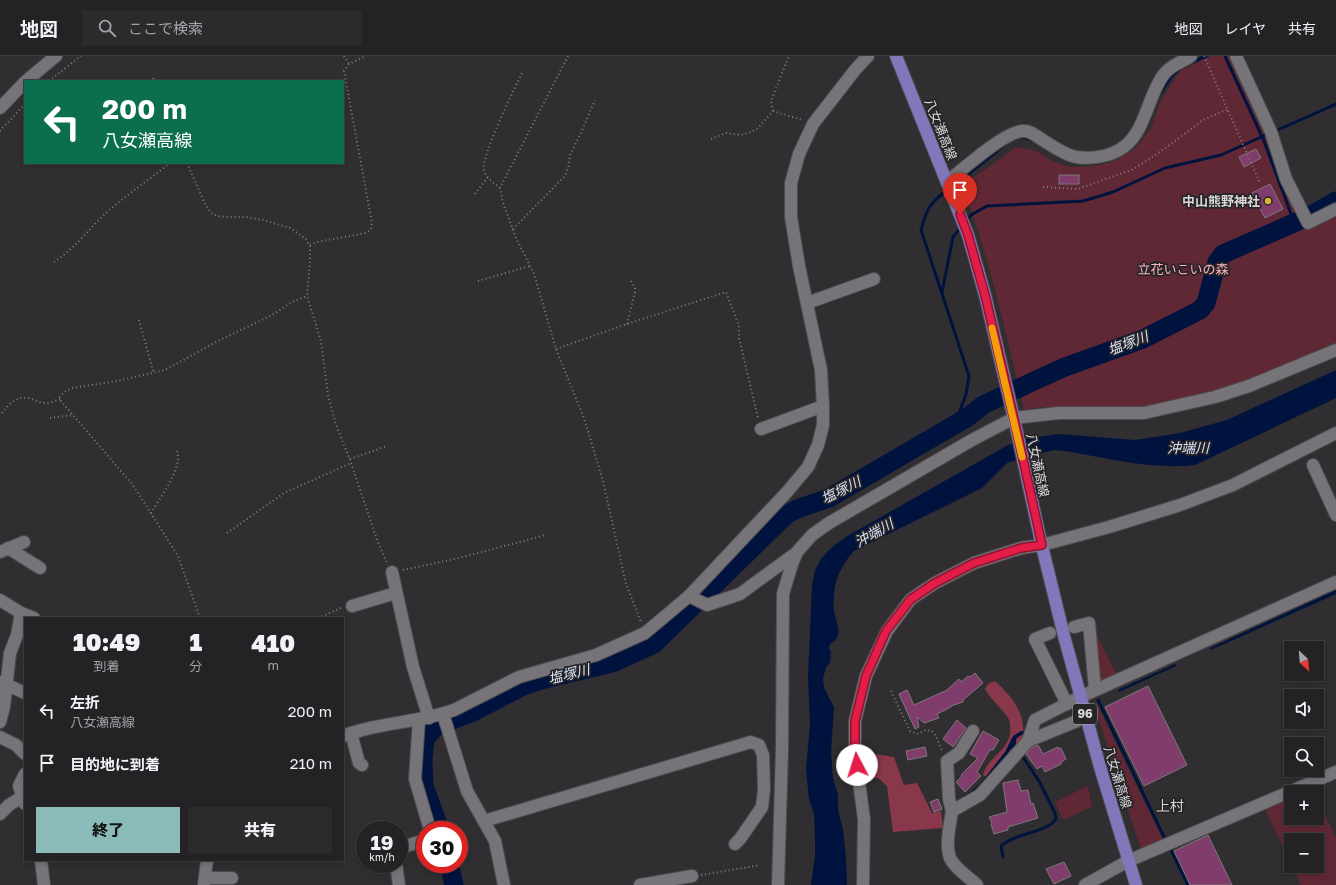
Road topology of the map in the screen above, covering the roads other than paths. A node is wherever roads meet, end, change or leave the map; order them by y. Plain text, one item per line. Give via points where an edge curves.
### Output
1 (56, 56) edge
2 (868, 56) edge
3 (896, 56) edge
4 (1191, 56) edge
5 (1236, 56) edge
6 (28, 80) edge
7 (24, 84) edge
8 (0, 108) edge
9 (947, 182) junction
10 (1336, 209) edge
11 (874, 279) dead end
12 (807, 303) junction
13 (1336, 350) edge
14 (823, 406) junction
15 (1014, 421) junction
16 (761, 429) road end
17 (1336, 433) edge
18 (1313, 465) dead end
19 (1336, 515) edge
20 (24, 542) dead end
21 (1041, 543) junction
22 (4, 550) edge
23 (797, 552) junction
24 (40, 568) dead end
25 (392, 572) road end
26 (1336, 582) edge
27 (396, 593) junction
28 (689, 596) junction
29 (0, 600) edge
30 (352, 606) road end
31 (21, 613) junction
32 (31, 617) edge
33 (1074, 627) dead end
34 (1050, 634) dead end
35 (4, 683) edge
36 (1095, 690) junction
37 (24, 693) edge
38 (1080, 697) junction
39 (1067, 704) junction
40 (443, 714) junction
41 (424, 718) junction
42 (1077, 721) dead end
43 (0, 722) edge
44 (973, 731) dead end
45 (347, 734) edge
46 (0, 737) edge
47 (1028, 741) junction
48 (24, 753) edge
49 (362, 765) dead end
50 (1336, 772) edge
51 (24, 776) edge
52 (23, 800) edge
53 (952, 811) junction
54 (0, 814) edge
55 (427, 821) edge
56 (484, 821) junction
57 (735, 844) dead end
58 (41, 861) edge
59 (207, 861) edge
60 (1128, 861) junction
61 (397, 873) edge
62 (692, 876) road end
63 (232, 878) dead end
64 (204, 881) edge
65 (44, 885) edge
66 (399, 885) edge
67 (504, 885) edge
68 (640, 885) edge
69 (778, 885) edge
70 (863, 885) edge
71 (977, 885) edge
72 (1085, 885) edge
73 (1136, 885) edge

1 - 6 street
2 - 12 street via 813,124 799,154 791,183 791,217
3 - 9 main road, 八女瀬高線 / 96
4 - 9 street via 1173,65 1164,74 1154,91 1139,130 1128,144 1115,152 1075,157 1034,134 1023,131 1010,135 996,144
5 - 10 street via 1271,132 1286,179 1308,223
7 - 8 street
9 - 15 main road, 八女瀬高線 / 96 via 968,235 985,295
11 - 12 street
12 - 14 street via 821,370
13 - 15 street via 1249,386 1215,397 1144,413 1060,413
14 - 16 street
14 - 28 street via 823,425 818,445 808,467
15 - 21 main road, 八女瀬高線 / 96
15 - 23 street via 972,440 829,523 812,535
17 - 21 street via 1233,485 1180,505 1109,527
18 - 19 street
20 - 22 street
21 - 38 main road, 八女瀬高線 / 96
21 - 70 street via 974,563 935,583 911,599 886,631 866,676 855,721 855,752 864,819
22 - 24 street via 25,563
23 - 28 street via 740,594 707,605
23 - 69 street via 783,594
25 - 27 street
26 - 36 street
27 - 30 street
27 - 41 street
28 - 40 street via 644,633 596,655 519,677
29 - 31 street
31 - 32 street
31 - 35 street
33 - 36 street via 1089,623
34 - 39 street via 1035,638
35 - 37 street
35 - 43 street via 4,707
36 - 38 street
38 - 39 street
38 - 60 main road, 八女瀬高線 / 96
39 - 47 street via 1035,720
40 - 41 street
40 - 56 street via 467,791
41 - 45 street via 365,728
41 - 55 street via 415,779
42 - 47 street
44 - 53 street via 959,753 947,761
45 - 49 street
46 - 48 street via 16,745
47 - 53 street via 980,795
50 - 60 street
51 - 52 street via 19,786
52 - 54 street via 9,805
53 - 71 street via 948,845 950,858
56 - 57 street via 751,742 759,745 763,755 762,807
56 - 67 street via 495,841
58 - 65 street
59 - 64 street
60 - 72 street
60 - 73 main road, 八女瀬高線 / 96
61 - 66 street
62 - 68 street
63 - 64 street

